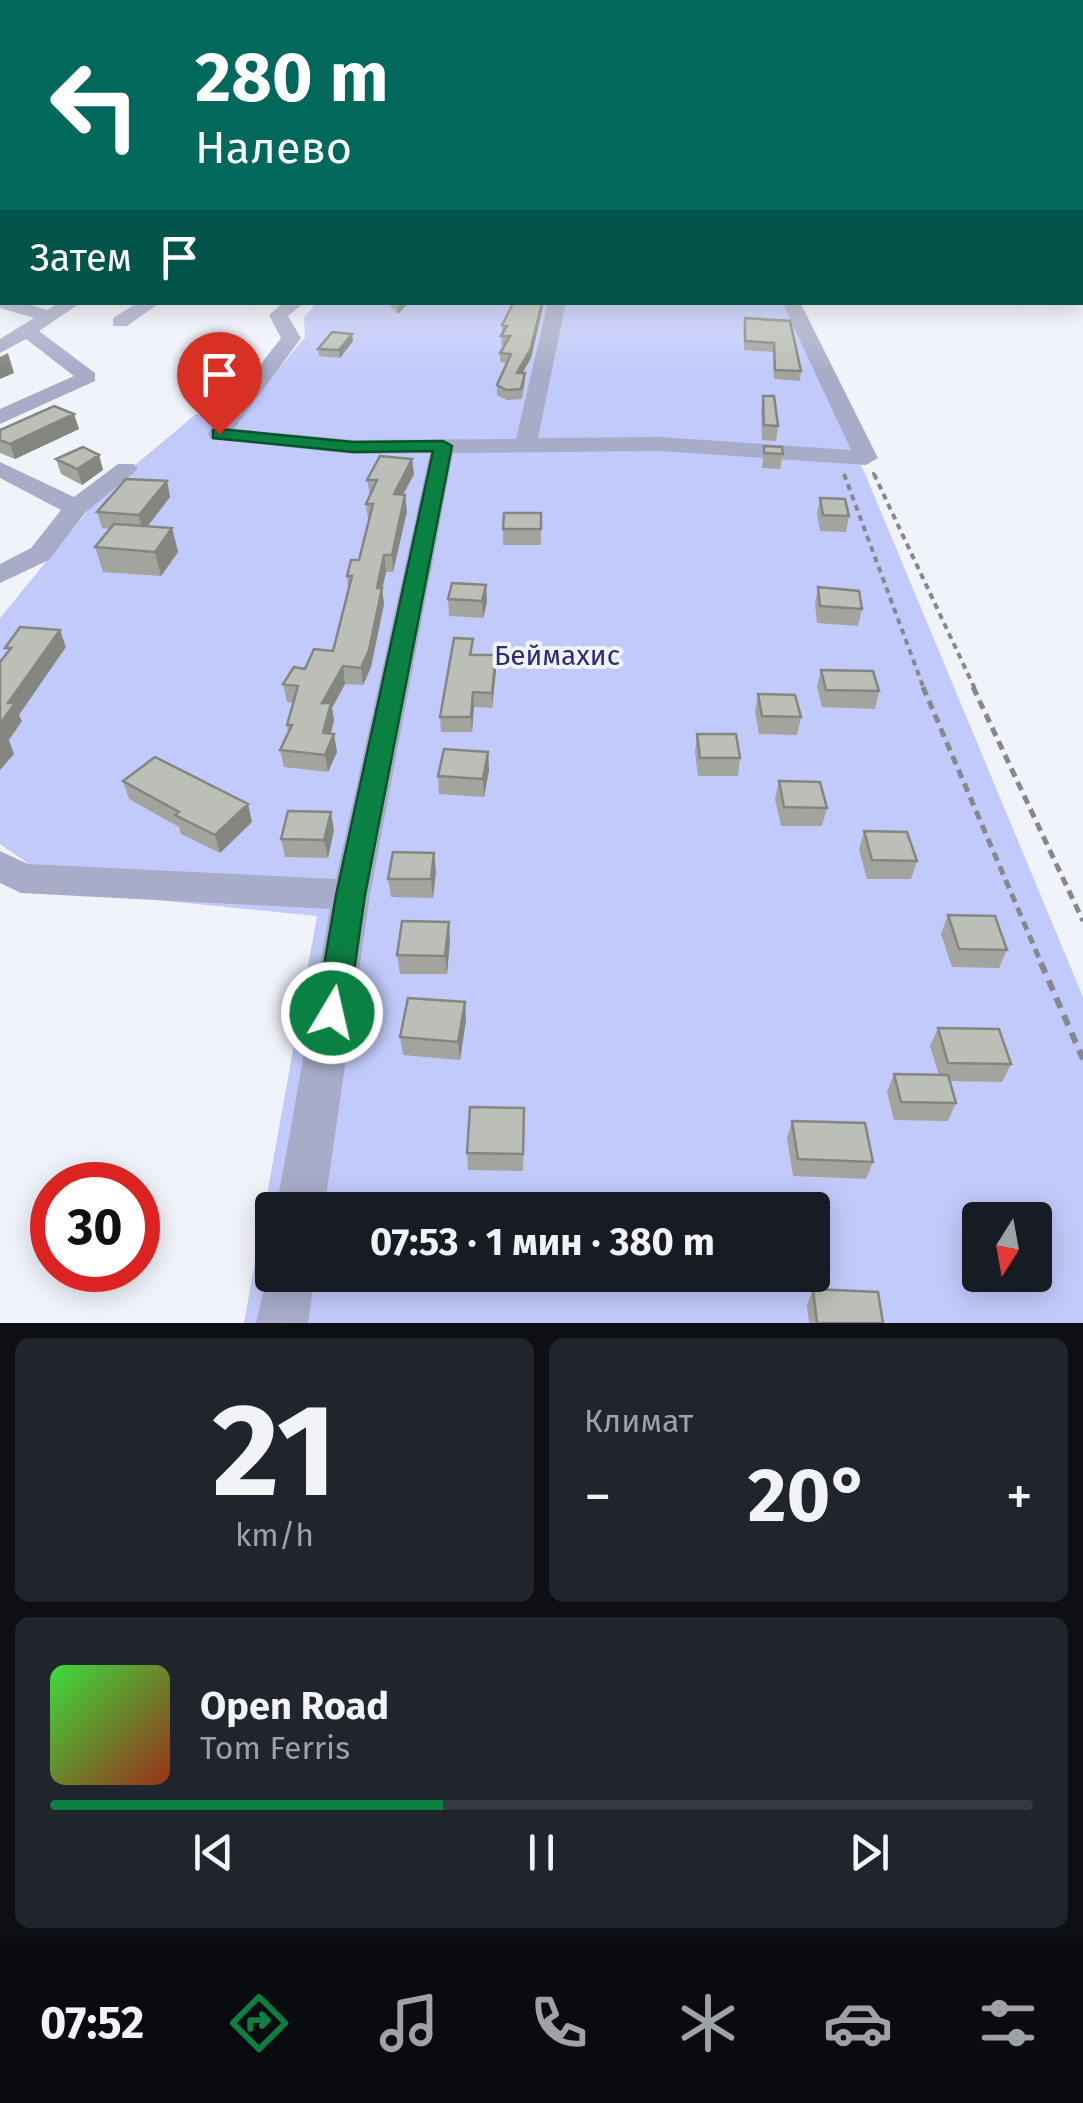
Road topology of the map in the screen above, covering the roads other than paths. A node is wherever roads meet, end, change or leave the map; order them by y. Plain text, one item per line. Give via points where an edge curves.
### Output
1 (10, 305) edge
2 (68, 305) edge
3 (147, 305) edge
4 (556, 305) edge
5 (792, 305) edge
6 (287, 309) edge
7 (49, 317) junction
8 (120, 322) dead end
9 (27, 331) junction
10 (0, 347) edge
11 (0, 417) edge
12 (526, 444) junction
13 (443, 446) junction
14 (0, 469) edge
15 (126, 469) dead end
16 (76, 508) junction
17 (0, 575) edge
18 (0, 865) edge
19 (351, 895) junction
20 (303, 1192) edge
21 (287, 1292) edge
22 (282, 1323) edge

1 - 7 street
2 - 7 street
3 - 8 street
4 - 12 street
5 - 12 street via 866,458 660,444
6 - 13 street via 291,338 219,434 353,447
7 - 9 street
9 - 10 street
9 - 11 street via 88,377
12 - 13 street
13 - 19 street
14 - 16 street
15 - 16 street
16 - 17 street via 40,554
18 - 19 street via 21,878
19 - 20 street
21 - 22 street

